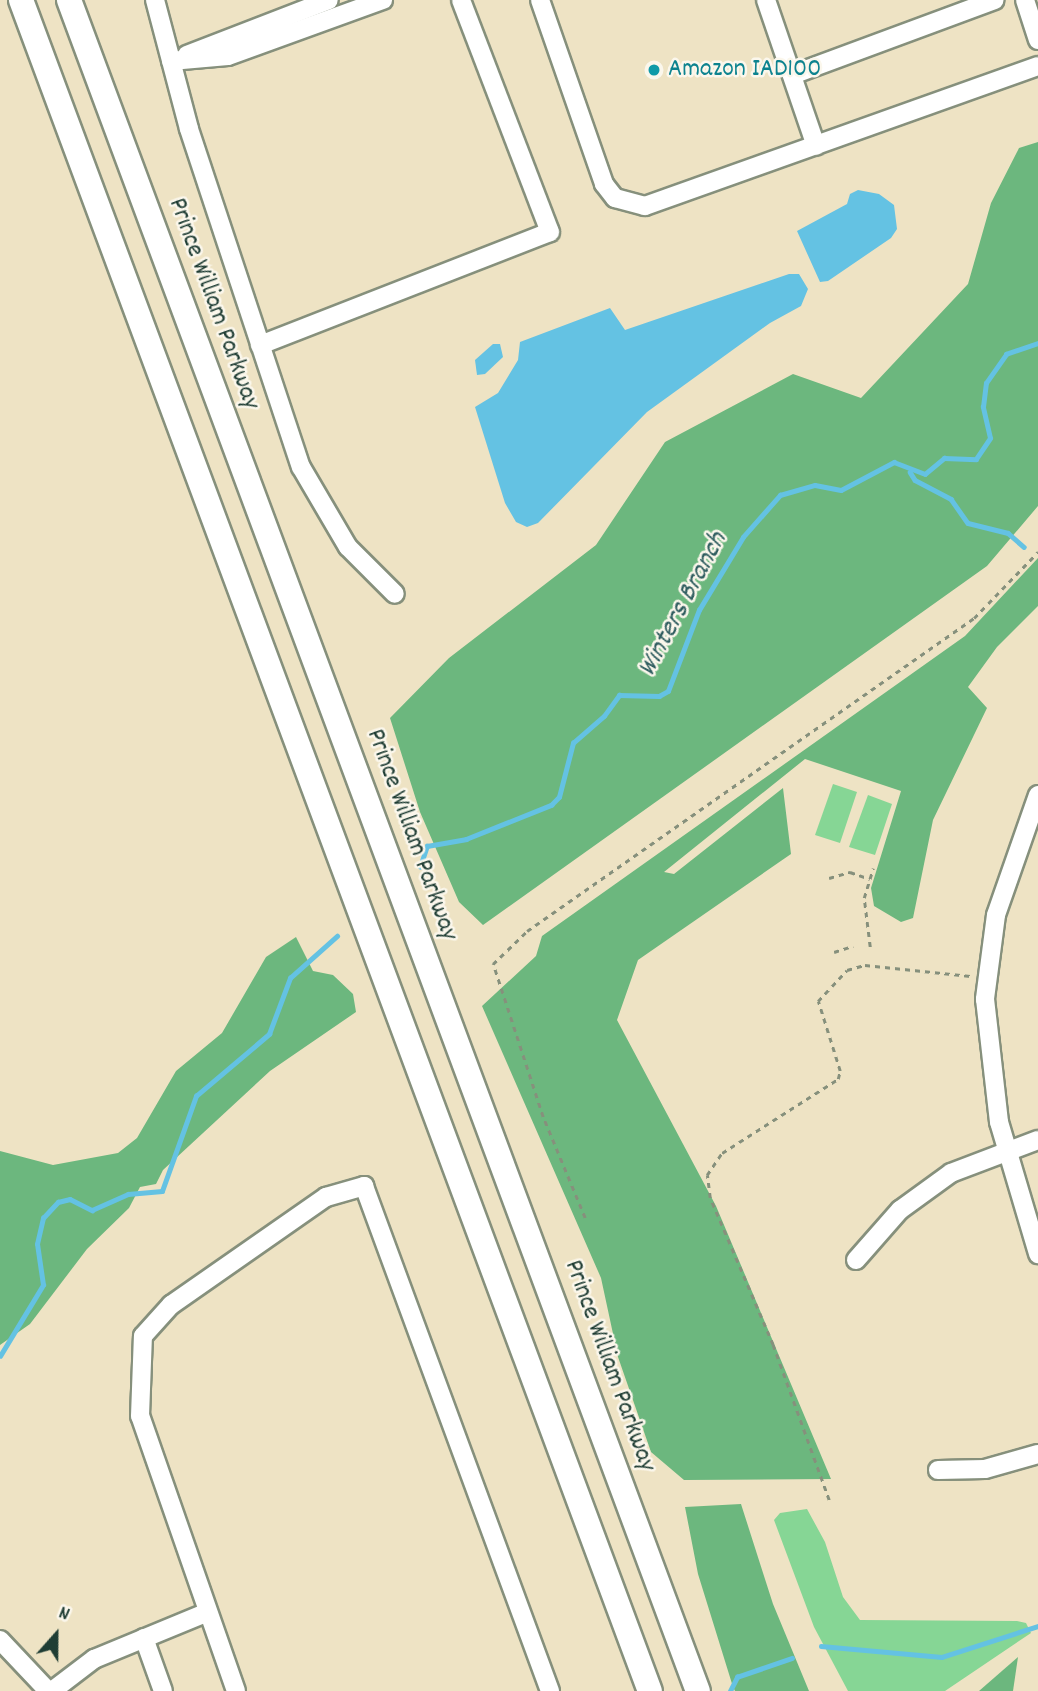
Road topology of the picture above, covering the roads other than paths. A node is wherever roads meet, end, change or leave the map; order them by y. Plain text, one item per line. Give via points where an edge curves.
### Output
1 (21, 0) edge
2 (69, 0) edge
3 (155, 0) edge
4 (328, 0) edge
5 (383, 0) edge
6 (461, 0) edge
7 (540, 0) edge
8 (766, 0) edge
9 (995, 0) edge
10 (1025, 0) edge
11 (1038, 40) edge
12 (171, 61) junction
13 (1038, 66) edge
14 (792, 75) junction
15 (816, 146) junction
16 (260, 345) junction
17 (395, 594) dead end
18 (1038, 795) edge
19 (1038, 1140) edge
20 (1007, 1149) junction
21 (1038, 1254) edge
22 (856, 1260) dead end
23 (1038, 1454) edge
24 (939, 1470) dead end
25 (208, 1612) junction
26 (144, 1638) junction
27 (0, 1640) edge
28 (50, 1691) edge
29 (163, 1691) edge
30 (236, 1691) edge
31 (550, 1691) edge
32 (650, 1691) edge
33 (698, 1691) edge

1 - 32 highway
2 - 33 highway, Prince William Parkway
3 - 12 street
4 - 12 street
5 - 12 street via 228,56
6 - 16 street via 550,232
7 - 15 street via 604,184 615,198 630,204 652,204
8 - 14 street
9 - 14 street
10 - 11 street
12 - 16 street
13 - 15 street
14 - 15 street
16 - 17 street via 285,425 318,503 360,562
18 - 20 street via 1006,874 986,978 991,1079
19 - 20 street
20 - 21 street
20 - 22 street via 951,1173 922,1192 875,1235
23 - 24 street via 985,1469
25 - 26 street
25 - 30 street
25 - 31 street via 140,1416 143,1336 171,1306 326,1197 365,1186
26 - 28 street via 94,1659
26 - 29 street
27 - 28 street

